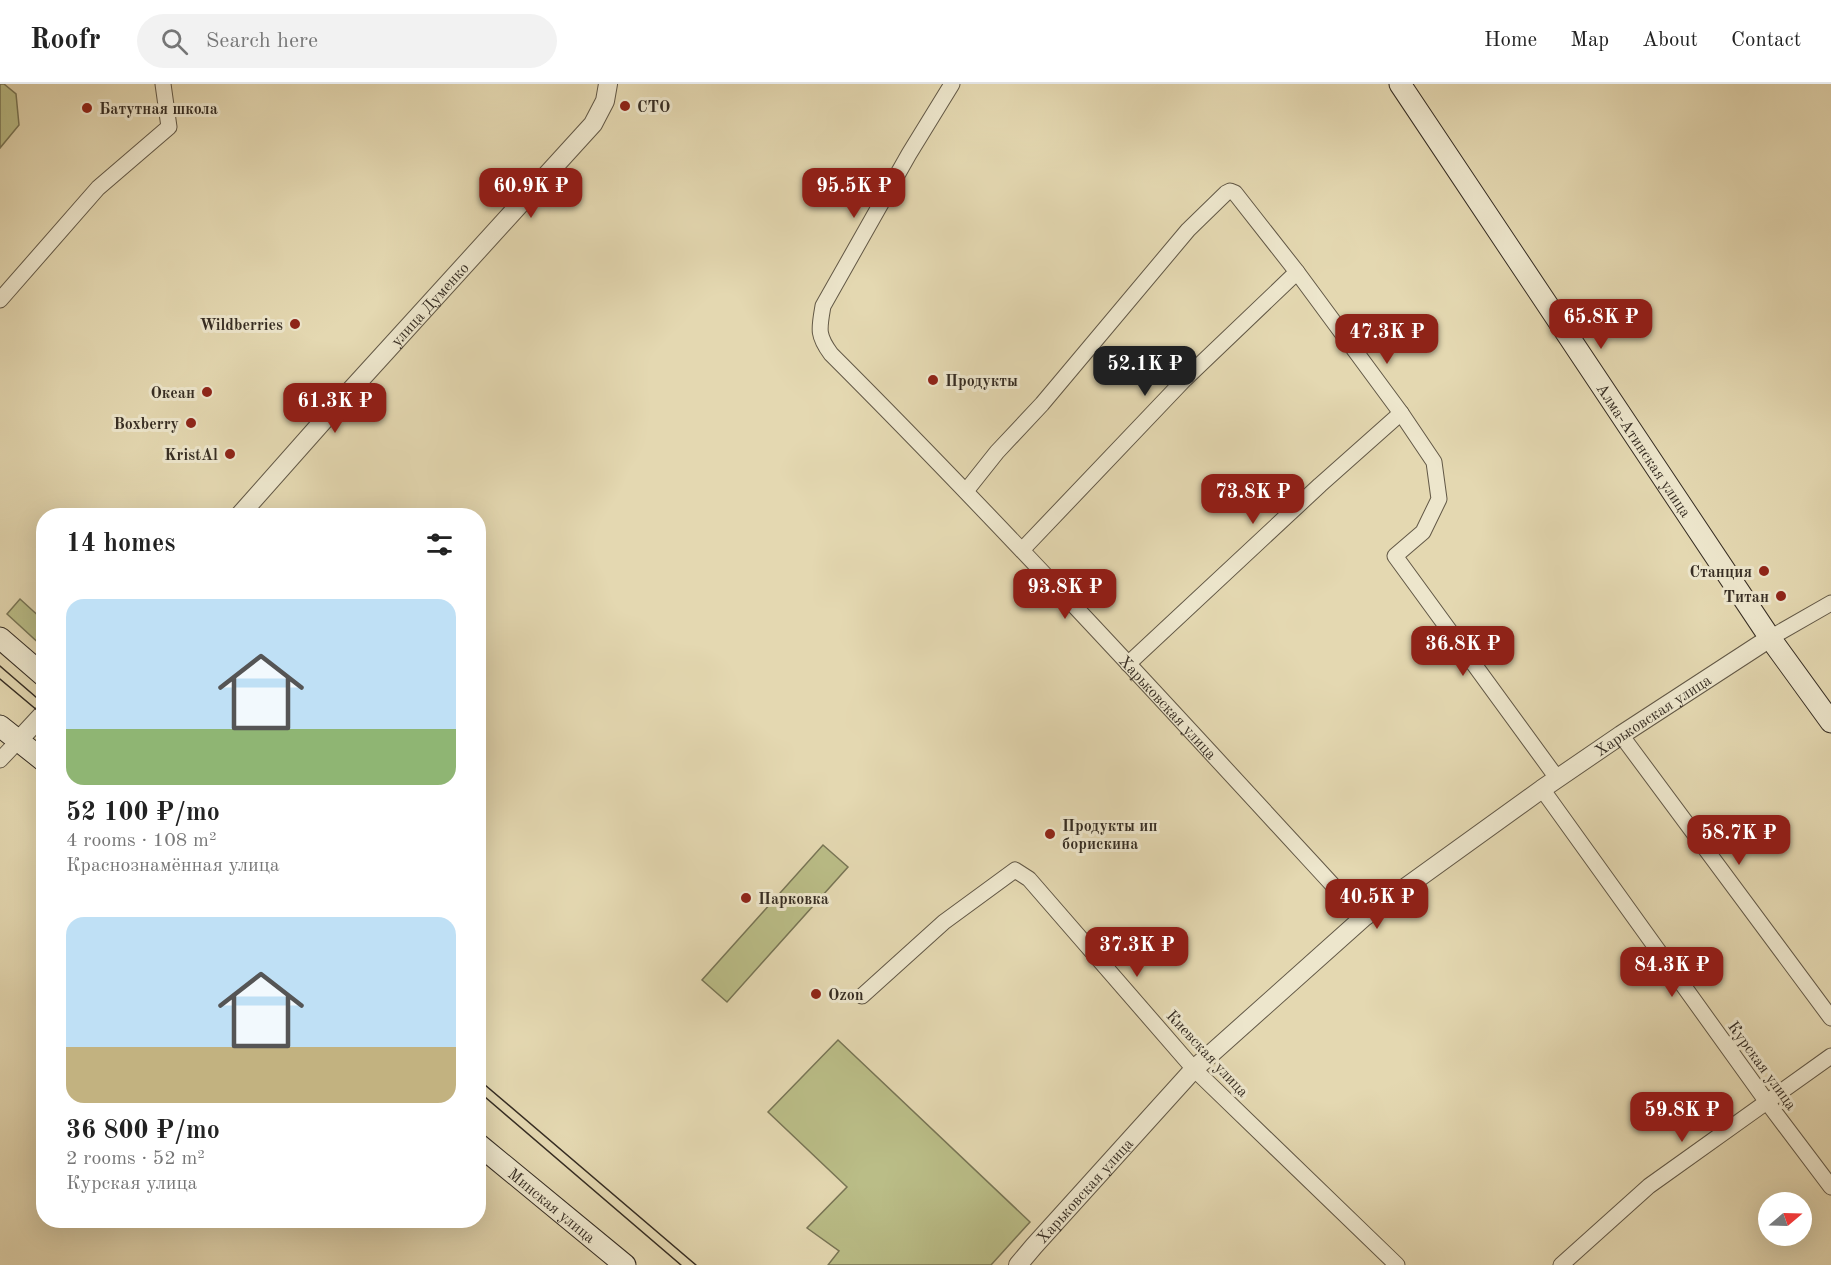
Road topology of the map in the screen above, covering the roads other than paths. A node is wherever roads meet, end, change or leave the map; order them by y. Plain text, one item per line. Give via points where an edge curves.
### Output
1 (163, 84) edge
2 (608, 84) edge
3 (952, 84) edge
4 (1400, 84) edge
5 (1297, 272) junction
6 (0, 300) edge
7 (1401, 413) junction
8 (966, 491) junction
9 (246, 508) edge
10 (1022, 550) junction
11 (1831, 603) edge
12 (0, 638) edge
13 (1770, 638) junction
14 (1128, 664) junction
15 (36, 669) edge
16 (36, 722) edge
17 (1831, 722) edge
18 (0, 726) edge
19 (1621, 735) junction
20 (18, 741) junction
21 (36, 755) edge
22 (0, 760) edge
23 (1550, 783) junction
24 (1363, 918) junction
25 (862, 996) dead end
26 (1831, 1018) edge
27 (1831, 1056) edge
28 (1194, 1069) junction
29 (1767, 1102) junction
30 (486, 1151) edge
31 (1831, 1187) edge
32 (625, 1265) edge
33 (1018, 1265) edge
34 (1397, 1265) edge
35 (1561, 1265) edge

1 - 6 street via 169,127 98,188
2 - 9 street, улица Думенко via 605,101 593,124
3 - 8 street, Харьковская улица via 823,306 820,325 822,341 831,354
4 - 13 main road, Алма-Атинская улица
5 - 7 street
5 - 8 street via 1236,193 1226,193 1188,231
5 - 10 street via 1185,379
7 - 14 street
7 - 23 street, Курская улица via 1434,462 1439,499 1423,532 1395,556
8 - 10 street, Харьковская улица
10 - 14 street, Харьковская улица
11 - 13 street, Харьковская улица
12 - 15 main road
13 - 17 main road, Алма-Атинская улица
13 - 19 street, Харьковская улица
14 - 24 street, Харьковская улица
16 - 20 street
18 - 20 main road
19 - 23 street, Харьковская улица
19 - 26 street
20 - 21 main road
20 - 22 street
23 - 24 street, Харьковская улица
23 - 29 street, Курская улица
24 - 28 street, Харьковская улица
25 - 28 street, Киевская улица via 944,922 1015,870 1029,879
27 - 29 street
28 - 33 street, Харьковская улица
28 - 34 street, Киевская улица
29 - 31 street, Курская улица
29 - 35 street via 1649,1186
30 - 32 main road, Минская улица

